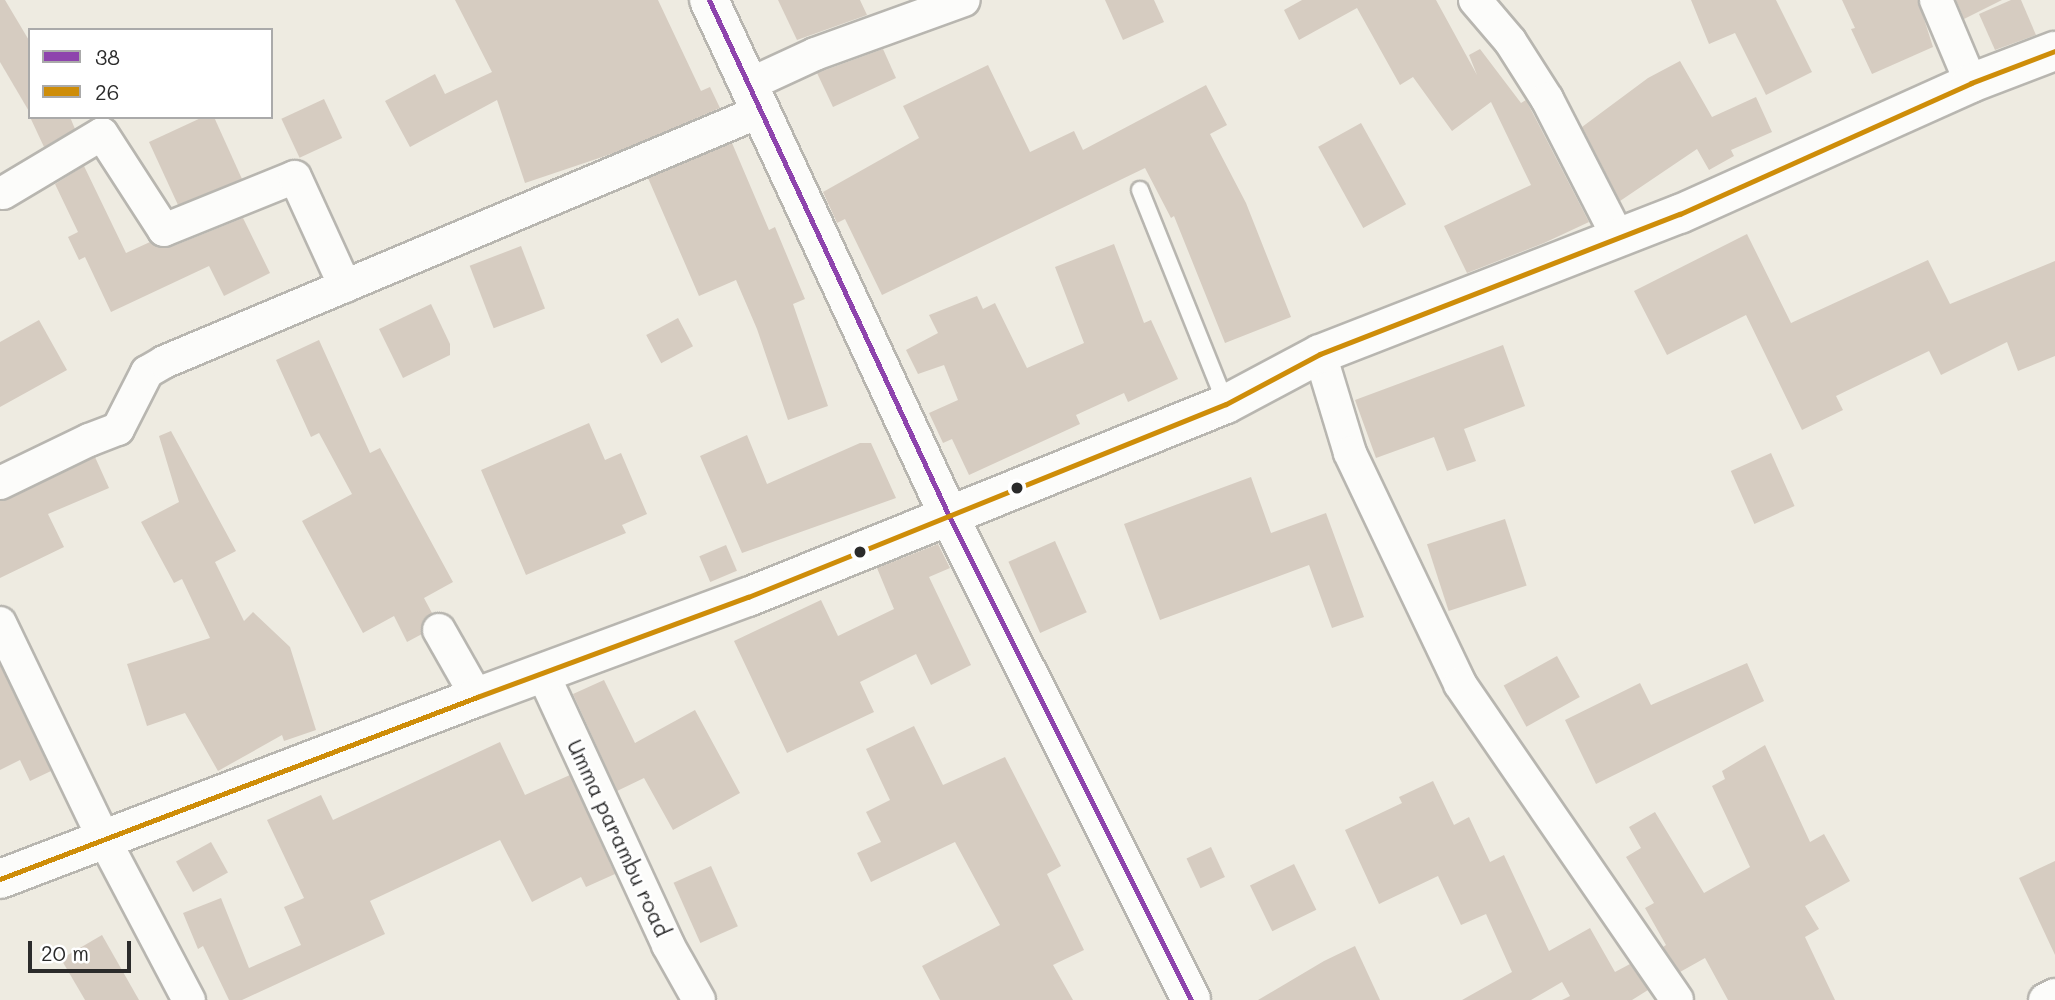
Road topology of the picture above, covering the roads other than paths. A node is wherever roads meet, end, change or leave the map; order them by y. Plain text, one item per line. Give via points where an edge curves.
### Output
1 (709, 0) edge
2 (964, 0) edge
3 (1475, 0) edge
4 (1936, 0) edge
5 (2055, 51) edge
6 (1971, 83) junction
7 (755, 98) junction
8 (1140, 190) dead end
9 (2, 193) dead end
10 (1619, 239) junction
11 (345, 286) junction
12 (1320, 354) junction
13 (1226, 404) junction
14 (0, 483) edge
15 (949, 516) junction
16 (0, 623) edge
17 (439, 630) dead end
18 (543, 674) junction
19 (477, 697) junction
20 (105, 841) junction
21 (0, 880) edge
22 (2055, 995) edge
23 (189, 1000) edge
24 (699, 1000) edge
25 (1192, 1000) edge
26 (1677, 1000) edge
27 (2046, 1000) edge

1 - 7 main road
2 - 7 street via 815,54
3 - 10 street via 1510,41 1547,99
4 - 6 street
5 - 6 main road
6 - 10 main road
7 - 11 street
7 - 15 main road
8 - 13 lane
9 - 11 street via 102,134 164,230 295,177
10 - 12 main road
11 - 14 street via 164,362 147,372 118,429
12 - 13 main road
12 - 26 street via 1350,453 1460,684
13 - 15 main road
15 - 18 main road
15 - 25 main road
16 - 20 street
17 - 19 street
18 - 19 main road
18 - 24 street, Umma parambu road via 667,945
19 - 20 main road
20 - 21 main road
20 - 23 street
22 - 27 street

